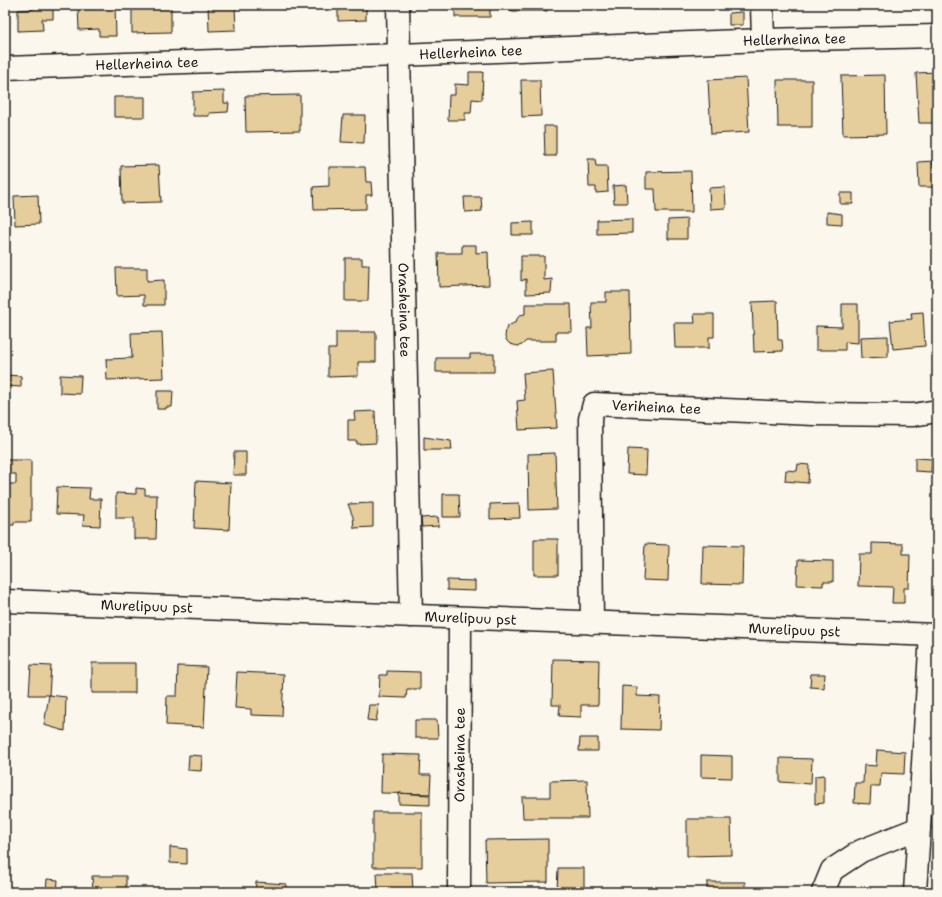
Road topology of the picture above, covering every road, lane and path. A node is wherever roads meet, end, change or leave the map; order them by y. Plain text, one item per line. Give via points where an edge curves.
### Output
1 (398, 5) edge
2 (762, 5) edge
3 (937, 36) edge
4 (763, 40) junction
5 (400, 55) junction
6 (5, 68) edge
7 (937, 411) edge
8 (5, 601) edge
9 (411, 616) junction
10 (460, 618) junction
11 (592, 623) junction
12 (934, 635) edge
13 (919, 828) junction
14 (459, 892) edge
15 (823, 892) edge
16 (915, 892) edge

1 - 5 street, Orasheina tee
2 - 4 street
3 - 4 street, Hellerheina tee
4 - 5 street, Hellerheina tee
5 - 6 street, Hellerheina tee
5 - 9 street, Orasheina tee
7 - 11 street, Veriheina tee via 913,415 814,414 594,404 590,419
8 - 9 street, Murelipuu pst
9 - 10 street, Murelipuu pst
10 - 11 street, Murelipuu pst
10 - 14 street, Orasheina tee
11 - 12 street, Murelipuu pst
12 - 13 street
13 - 15 street via 860,851 832,870
13 - 16 street

